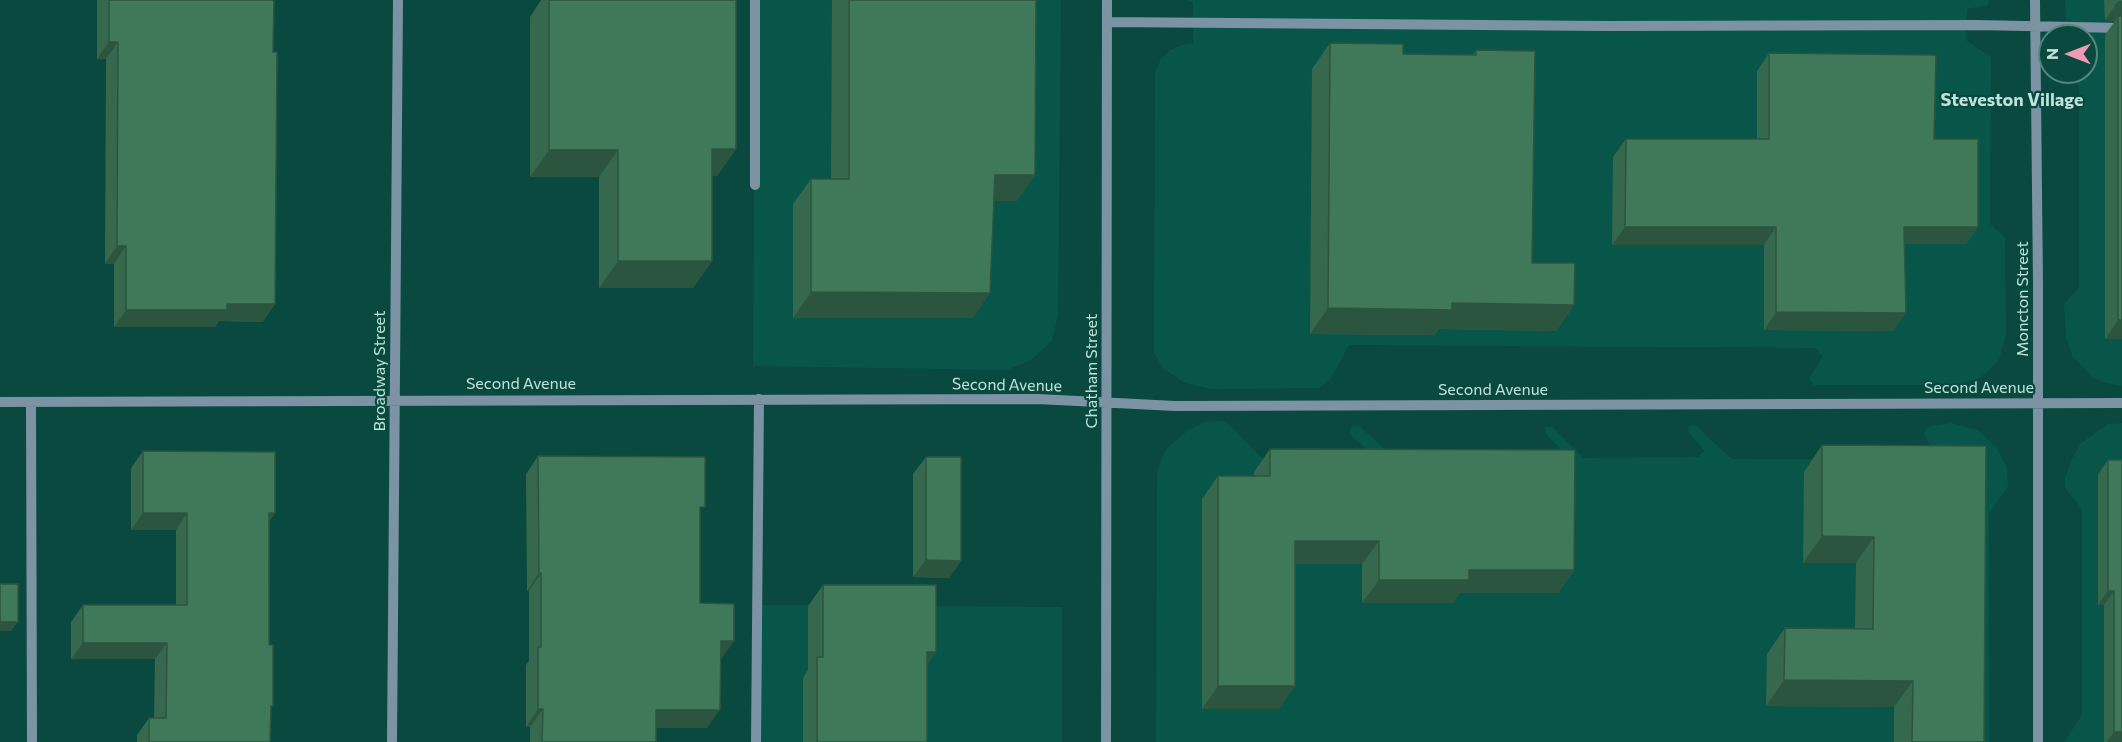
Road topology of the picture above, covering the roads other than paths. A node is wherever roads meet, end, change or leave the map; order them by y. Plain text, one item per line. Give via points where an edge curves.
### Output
1 (398, 0) edge
2 (755, 0) edge
3 (1107, 0) edge
4 (2035, 0) edge
5 (1107, 22) junction
6 (2034, 27) junction
7 (2122, 28) edge
8 (755, 185) dead end
9 (759, 399) junction
10 (395, 400) junction
11 (0, 402) edge
12 (1107, 402) junction
13 (31, 403) junction
14 (2122, 403) edge
15 (2038, 404) junction
16 (32, 742) edge
17 (392, 742) edge
18 (756, 742) edge
19 (1106, 742) edge
20 (2038, 742) edge

1 - 10 street, Broadway Street
2 - 8 street
3 - 5 street, Chatham Street
4 - 6 street, Moncton Street
5 - 6 street
5 - 12 street, Chatham Street
6 - 7 street
6 - 15 street, Moncton Street
9 - 10 street, Second Avenue
9 - 12 street, Second Avenue
9 - 18 street
10 - 13 street, Second Avenue
10 - 17 street, Broadway Street
11 - 13 street, Second Avenue
12 - 15 street, Second Avenue via 1175,406
12 - 19 street, Chatham Street
13 - 16 street
14 - 15 street, Second Avenue
15 - 20 street, Moncton Street

